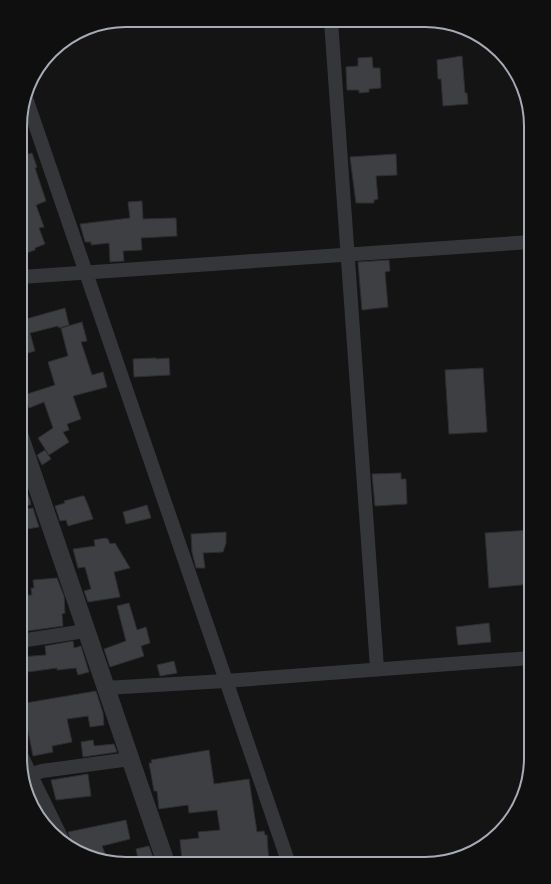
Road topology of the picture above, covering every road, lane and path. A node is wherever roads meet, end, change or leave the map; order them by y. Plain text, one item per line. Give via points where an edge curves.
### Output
1 (331, 27) edge
2 (29, 107) edge
3 (524, 242) edge
4 (347, 255) junction
5 (86, 271) junction
6 (27, 276) edge
7 (27, 458) edge
8 (85, 631) junction
9 (27, 640) edge
10 (524, 658) edge
11 (377, 668) junction
12 (225, 681) junction
13 (105, 688) junction
14 (130, 759) junction
15 (28, 771) edge
16 (30, 775) junction
17 (33, 790) edge
18 (34, 794) edge
19 (51, 822) edge
20 (164, 857) edge
21 (286, 857) edge

1 - 4 street
2 - 5 street
3 - 4 street
4 - 5 street
4 - 11 street
5 - 6 street
5 - 12 street
7 - 8 street
8 - 9 street
8 - 13 street
10 - 11 street
11 - 12 street
12 - 13 street
12 - 21 street
13 - 14 street
14 - 16 street via 42,771
14 - 20 street
15 - 16 street
16 - 17 street
18 - 19 street

